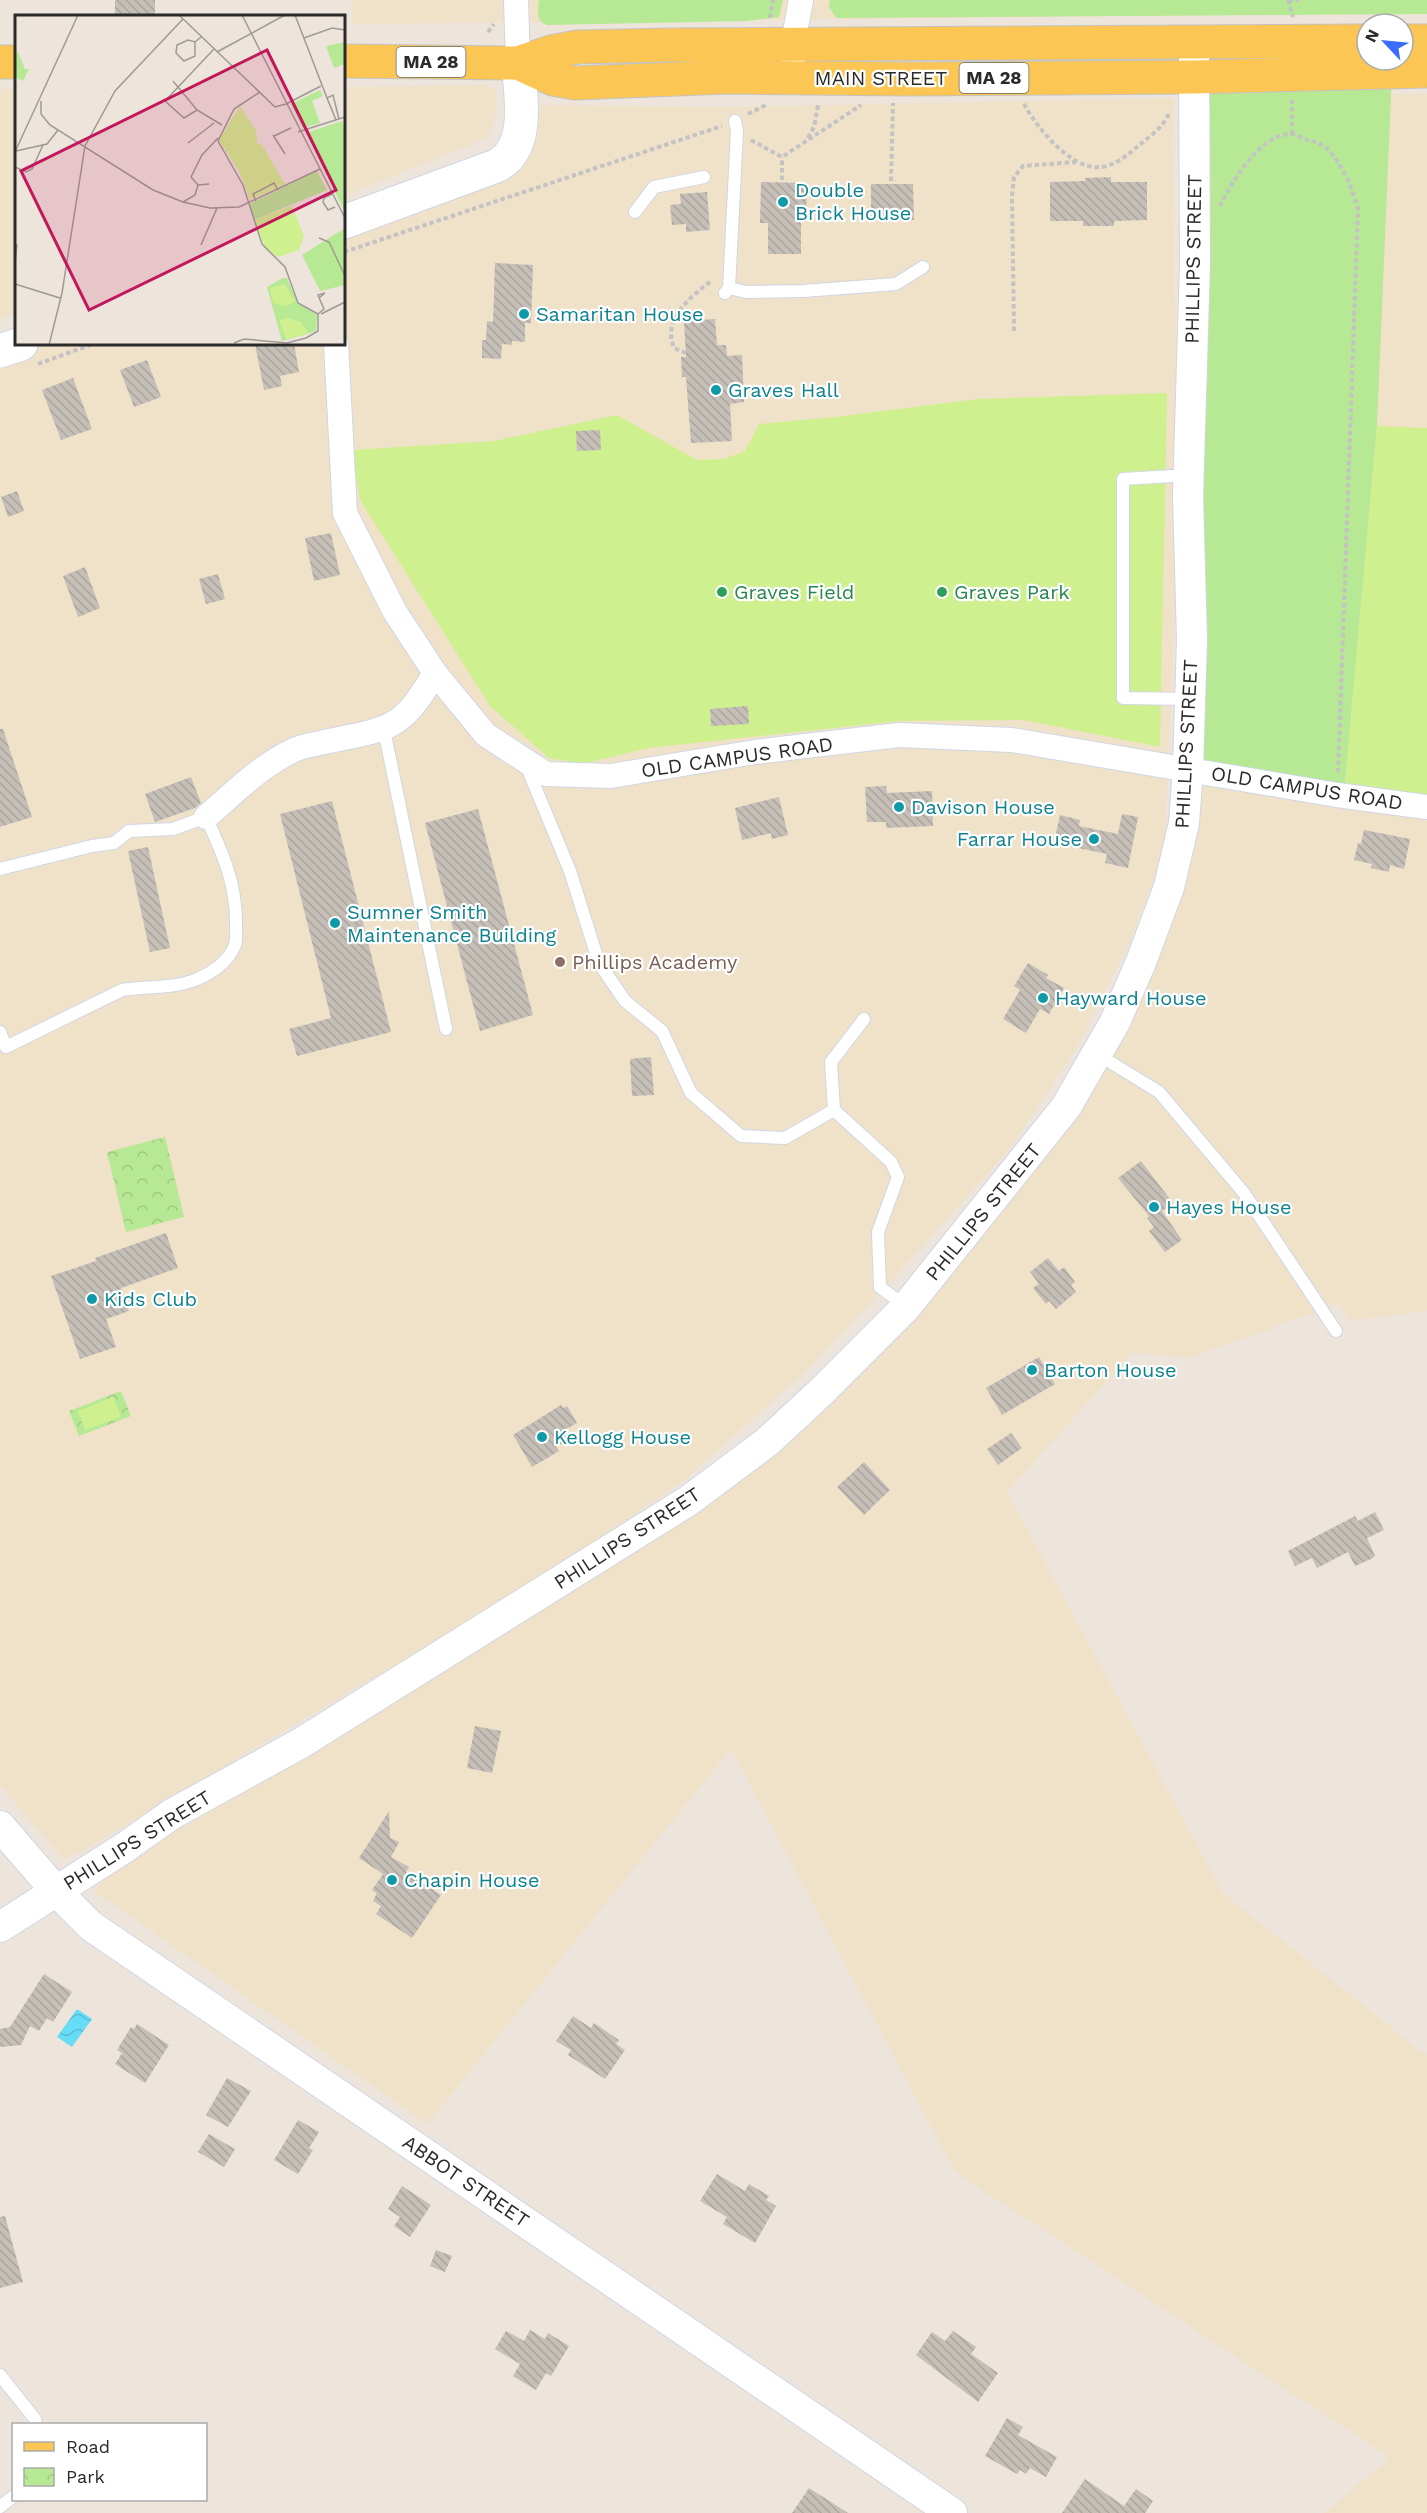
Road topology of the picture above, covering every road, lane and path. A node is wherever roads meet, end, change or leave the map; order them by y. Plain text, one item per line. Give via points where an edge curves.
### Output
1 (516, 0) edge
2 (772, 0) edge
3 (801, 0) edge
4 (1288, 0) edge
5 (1299, 0) edge
6 (1294, 18) dead end
7 (781, 33) junction
8 (1355, 41) edge
9 (1194, 42) junction
10 (345, 61) edge
11 (518, 63) junction
12 (1427, 71) edge
13 (1195, 76) junction
14 (793, 78) junction
15 (1292, 93) dead end
16 (1022, 100) dead end
17 (771, 102) dead end
18 (864, 103) dead end
19 (893, 103) dead end
20 (818, 105) dead end
21 (1171, 106) dead end
22 (735, 121) junction
23 (1292, 134) junction
24 (803, 144) junction
25 (782, 157) junction
26 (1080, 162) junction
27 (704, 177) dead end
28 (782, 180) dead end
29 (891, 181) dead end
30 (1218, 209) dead end
31 (635, 212) dead end
32 (345, 222) edge
33 (345, 252) edge
34 (923, 267) dead end
35 (711, 281) dead end
36 (1014, 331) dead end
37 (87, 345) edge
38 (336, 345) edge
39 (0, 351) edge
40 (686, 353) dead end
41 (26, 355) edge
42 (1189, 475) junction
43 (435, 673) junction
44 (1191, 699) junction
45 (384, 730) junction
46 (524, 761) junction
47 (1188, 769) junction
48 (1337, 795) junction
49 (1427, 807) edge
50 (206, 817) junction
51 (0, 869) edge
52 (864, 1018) dead end
53 (446, 1029) dead end
54 (0, 1032) edge
55 (1097, 1053) junction
56 (834, 1110) junction
57 (906, 1307) junction
58 (1336, 1331) dead end
59 (0, 1826) edge
60 (56, 1891) junction
61 (0, 1928) edge
62 (0, 2375) edge
63 (36, 2423) edge
64 (12, 2498) edge
65 (0, 2507) edge
66 (952, 2513) edge

1 - 11 street
2 - 7 path
3 - 7 street
4 - 5 path
4 - 6 path
7 - 9 main road, MAIN STREET / MA 28
7 - 11 main road, MAIN STREET / MA 28 via 577,47
7 - 14 street
8 - 9 main road, MAIN STREET / MA 28
9 - 13 street, PHILLIPS STREET
10 - 11 main road, MAIN STREET / MA 28
11 - 14 main road, MAIN STREET / MA 28 via 552,79 576,83
11 - 32 main road via 521,120 509,157 496,166
12 - 13 main road, MAIN STREET / MA 28
13 - 14 main road, MAIN STREET / MA 28
13 - 42 street, PHILLIPS STREET
15 - 23 path
16 - 26 path via 1046,134
17 - 22 path
18 - 24 path
19 - 29 path
20 - 24 path via 813,131
21 - 26 path via 1154,134 1126,156 1106,166 1091,167
22 - 25 path via 749,139
22 - 33 path
22 - 34 lane via 727,291 803,291 896,284
23 - 30 path via 1260,148
23 - 48 path via 1320,143 1332,156 1349,179 1358,208
24 - 25 path
25 - 28 path
26 - 36 path via 1023,166 1014,177
27 - 31 lane via 654,187
35 - 40 path via 684,304 673,324 670,337 674,348
37 - 41 path
38 - 43 street, OLD CAMPUS ROAD via 345,513 394,612
39 - 41 main road
42 - 44 street, PHILLIPS STREET
42 - 44 lane via 1123,479 1123,698
43 - 45 street via 405,716
43 - 46 street, OLD CAMPUS ROAD via 486,735
44 - 47 street, PHILLIPS STREET
45 - 50 street via 297,748 272,761
45 - 53 lane
46 - 47 street, OLD CAMPUS ROAD via 546,774 611,776 755,752 899,735 1012,740
46 - 56 lane via 570,871 599,963 625,1001 662,1031 691,1093 741,1136 784,1138
47 - 48 street, OLD CAMPUS ROAD
47 - 55 street, PHILLIPS STREET via 1184,823 1168,887 1125,1000
48 - 49 street, OLD CAMPUS ROAD
50 - 51 lane via 173,829 129,831 114,843
50 - 54 lane via 229,869 237,908 236,944 227,959 193,981 122,990 6,1047
52 - 56 lane via 831,1062
55 - 57 street, PHILLIPS STREET via 1066,1107
55 - 58 lane via 1166,1100 1244,1193
56 - 57 lane via 891,1162 898,1177 878,1232 880,1287
57 - 60 street, PHILLIPS STREET via 768,1442 688,1501 301,1743 172,1814
59 - 60 street, ABBOT STREET
60 - 61 street, PHILLIPS STREET
60 - 66 street, ABBOT STREET via 91,1926 171,1982
62 - 63 lane
64 - 65 lane

